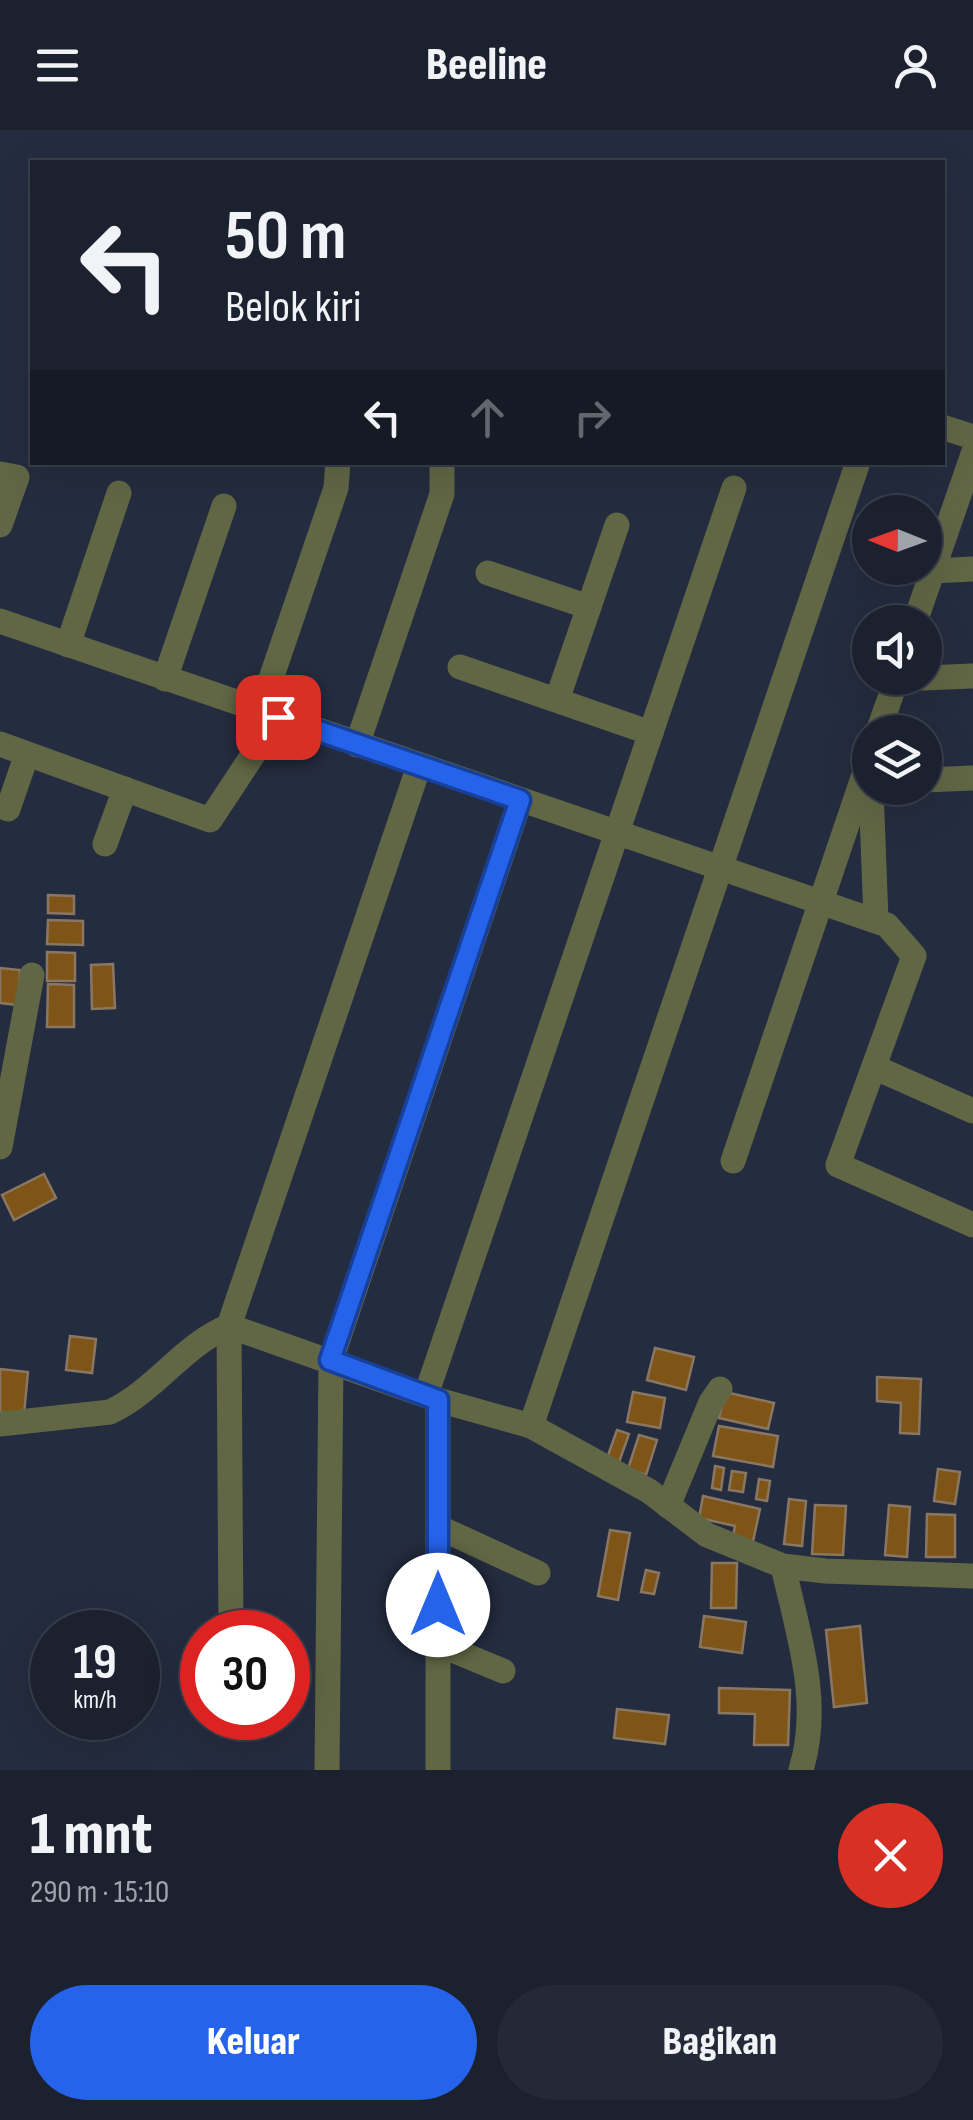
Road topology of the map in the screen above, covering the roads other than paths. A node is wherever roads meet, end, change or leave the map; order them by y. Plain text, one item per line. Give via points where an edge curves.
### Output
1 (945, 428) edge
2 (973, 438) edge
3 (973, 454) edge
4 (338, 465) edge
5 (442, 465) edge
6 (857, 465) edge
7 (0, 474) edge
8 (734, 488) dead end
9 (120, 493) dead end
10 (224, 506) dead end
11 (3, 509) edge
12 (617, 525) dead end
13 (942, 542) edge
14 (973, 569) edge
15 (942, 571) edge
16 (488, 573) dead end
17 (589, 608) junction
18 (0, 621) edge
19 (68, 645) junction
20 (460, 666) dead end
21 (973, 676) edge
22 (942, 677) edge
23 (165, 678) junction
24 (557, 700) junction
25 (269, 714) junction
26 (652, 733) junction
27 (0, 744) edge
28 (357, 745) junction
29 (27, 754) junction
30 (420, 766) junction
31 (973, 778) edge
32 (942, 779) edge
33 (125, 789) junction
34 (520, 800) junction
35 (859, 805) edge
36 (868, 805) edge
37 (8, 809) dead end
38 (617, 834) junction
39 (105, 844) dead end
40 (718, 866) junction
41 (821, 900) junction
42 (876, 920) junction
43 (32, 976) dead end
44 (874, 1067) junction
45 (972, 1107) edge
46 (0, 1147) edge
47 (733, 1161) dead end
48 (973, 1225) edge
49 (230, 1326) junction
50 (330, 1360) junction
51 (720, 1389) dead end
52 (432, 1398) junction
53 (0, 1424) edge
54 (531, 1426) junction
55 (668, 1506) junction
56 (438, 1528) junction
57 (783, 1566) junction
58 (538, 1573) dead end
59 (973, 1576) edge
60 (231, 1610) edge
61 (438, 1644) junction
62 (503, 1671) dead end
63 (327, 1770) edge
64 (438, 1770) edge
65 (801, 1770) edge

1 - 2 street
3 - 13 street
4 - 25 street
5 - 28 street via 442,494
6 - 40 street
7 - 11 street via 17,477
8 - 26 street
9 - 19 street
10 - 23 street
12 - 17 street
14 - 15 street
16 - 17 street
17 - 24 street
18 - 19 street
19 - 23 street
20 - 24 street
21 - 22 street
23 - 25 street
24 - 26 street
25 - 28 street
25 - 33 street via 210,820
26 - 38 street
27 - 29 street
28 - 30 street
29 - 33 street
29 - 37 street
30 - 34 street
30 - 49 street
31 - 32 street
33 - 39 street
34 - 38 street
34 - 50 street
35 - 41 street
36 - 42 street
38 - 40 street
38 - 52 street
40 - 41 street
40 - 54 street
41 - 42 street
41 - 47 street
42 - 44 street via 914,956
43 - 46 street
44 - 45 street
44 - 48 street via 838,1164
49 - 50 street
49 - 53 street via 204,1336 110,1412
49 - 60 street
50 - 52 street
50 - 63 street
51 - 55 street
52 - 54 street
52 - 56 street
54 - 55 street
55 - 57 street via 707,1535
56 - 58 street
56 - 61 street
57 - 59 street
57 - 65 street via 808,1668
61 - 62 street
61 - 64 street

